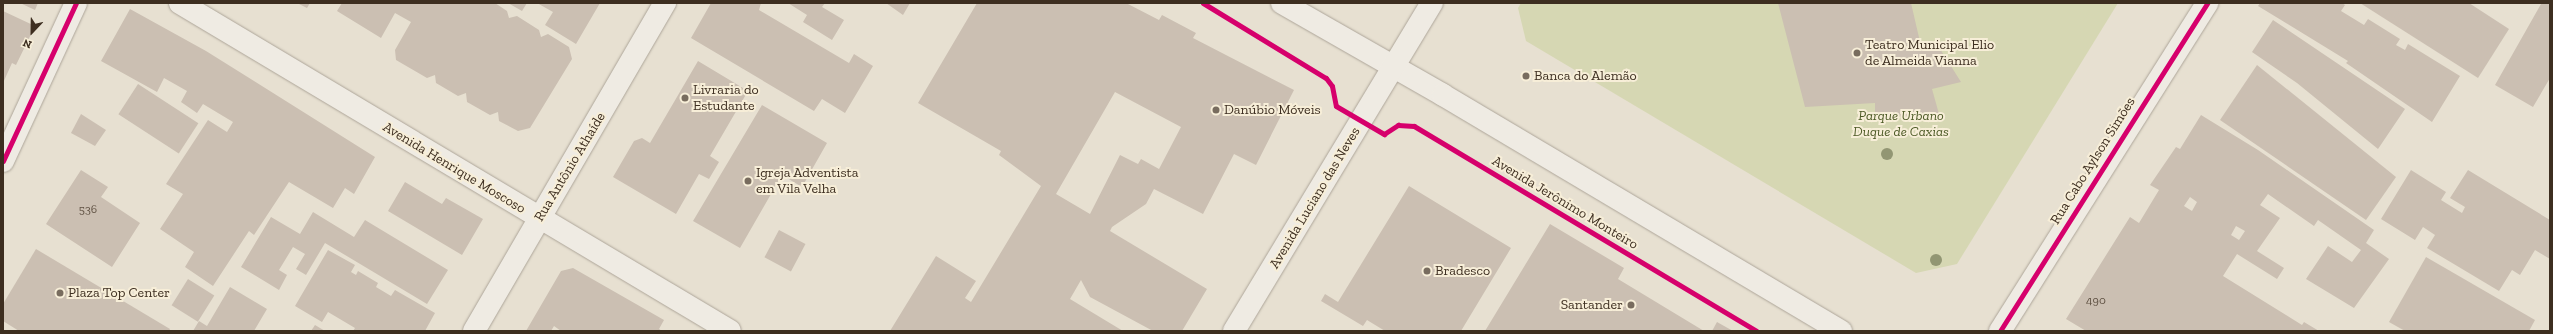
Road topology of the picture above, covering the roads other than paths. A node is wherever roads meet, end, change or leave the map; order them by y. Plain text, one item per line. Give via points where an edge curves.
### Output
1 (76, 3) edge
2 (180, 3) edge
3 (665, 3) edge
4 (1282, 3) edge
5 (1432, 3) edge
6 (2207, 3) edge
7 (1392, 67) junction
8 (3, 161) edge
9 (539, 219) junction
10 (474, 331) edge
11 (730, 331) edge
12 (1234, 331) edge
13 (1841, 331) edge
14 (2000, 331) edge

1 - 8 main road
2 - 9 main road, Avenida Henrique Moscoso
3 - 9 main road, Rua Antônio Athaíde
4 - 7 main road
5 - 7 main road, Avenida Luciano das Neves
6 - 14 main road, Rua Cabo Aylson Simões
7 - 12 main road, Avenida Luciano das Neves
7 - 13 main road
9 - 10 main road, Rua Antônio Athaíde
9 - 11 main road, Avenida Henrique Moscoso

